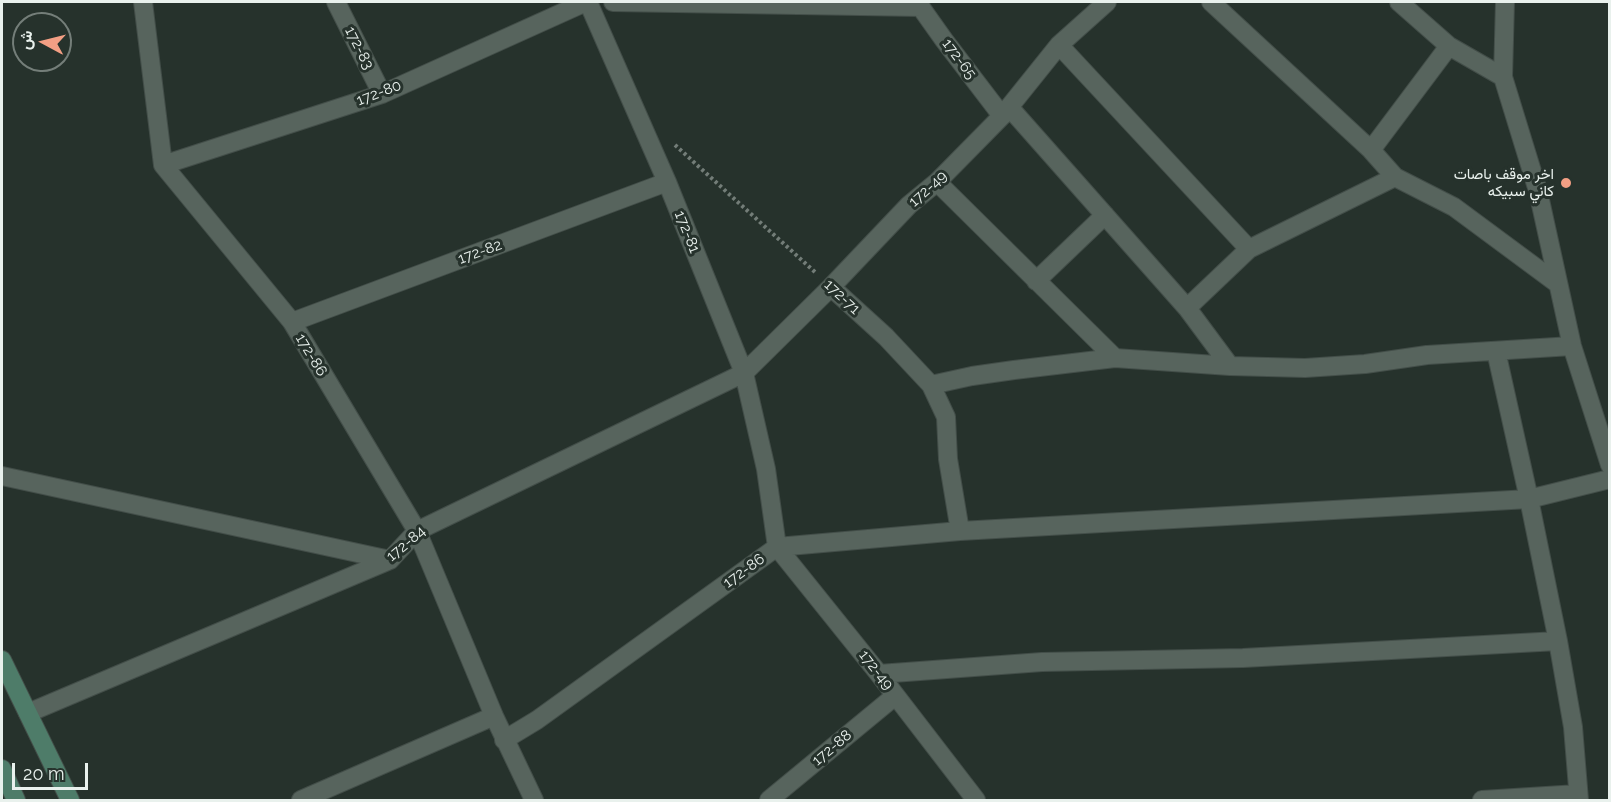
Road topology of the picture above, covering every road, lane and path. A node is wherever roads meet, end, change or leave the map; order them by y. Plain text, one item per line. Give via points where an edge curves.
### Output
1 (143, 2) edge
2 (336, 2) edge
3 (587, 2) edge
4 (613, 2) edge
5 (1107, 2) edge
6 (1211, 2) edge
7 (1399, 2) edge
8 (1505, 2) edge
9 (919, 4) edge
10 (1059, 45) junction
11 (1449, 46) junction
12 (1503, 78) junction
13 (382, 94) junction
14 (1006, 112) junction
15 (672, 143) dead end
16 (1371, 150) junction
17 (163, 165) junction
18 (1395, 177) junction
19 (668, 182) junction
20 (937, 182) junction
21 (1106, 215) junction
22 (1249, 249) junction
23 (1036, 281) junction
24 (1558, 284) junction
25 (831, 287) junction
26 (1186, 308) junction
27 (292, 322) junction
28 (1572, 346) junction
29 (1496, 351) junction
30 (1115, 358) junction
31 (1230, 366) junction
32 (744, 373) junction
33 (931, 385) junction
34 (1610, 465) edge
35 (2, 476) edge
36 (1610, 479) edge
37 (1529, 499) junction
38 (417, 531) junction
39 (960, 531) junction
40 (777, 547) junction
41 (390, 560) junction
42 (1558, 641) junction
43 (2, 660) edge
44 (879, 674) junction
45 (896, 696) junction
46 (28, 713) junction
47 (494, 716) junction
48 (504, 740) junction
49 (2, 769) edge
50 (1579, 797) edge
51 (16, 801) edge
52 (70, 801) edge
53 (300, 801) edge
54 (534, 801) edge
55 (768, 801) edge
56 (976, 801) edge
57 (1482, 801) edge

1 - 17 street
2 - 13 street, 172-83
3 - 13 street, 172-80
3 - 19 street, 172-81
4 - 9 street
5 - 10 street, 172-49
6 - 16 street
7 - 11 street
8 - 12 street
9 - 14 street, 172-65 via 944,40
10 - 14 street, 172-49
10 - 22 street
11 - 12 street
11 - 16 street
12 - 24 street via 1538,191
13 - 17 street, 172-80
14 - 20 street, 172-49
14 - 21 street, 172-65
15 - 25 path, 172-71
16 - 18 street
17 - 27 street, 172-86
18 - 22 street
18 - 24 street via 1454,207
19 - 27 street, 172-82
19 - 32 street, 172-81
20 - 23 street
20 - 25 street, 172-49 via 909,205
21 - 23 street
21 - 26 street, 172-65
22 - 26 street
23 - 30 street
24 - 28 street
25 - 32 street, 172-49
25 - 33 street, 172-71
26 - 31 street, 172-65
27 - 38 street, 172-86
28 - 29 street
28 - 34 street
29 - 31 street via 1305,368
29 - 37 street
30 - 31 street
30 - 33 street
32 - 38 street, 172-84
32 - 40 street, 172-81 via 766,469
33 - 39 street, 172-71 via 946,417 948,459
35 - 41 street
36 - 37 street
37 - 39 street
37 - 42 street
38 - 41 street, 172-84
38 - 47 street, 172-86
39 - 40 street
40 - 44 street, 172-49
40 - 48 street, 172-86
41 - 46 street, 172-84
42 - 44 street via 1243,658 1042,662
42 - 50 street via 1573,727
43 - 46 main road
44 - 45 street, 172-49
45 - 55 street, 172-88
45 - 56 street, 172-49
46 - 52 main road
47 - 48 street, 172-86
47 - 53 street
48 - 54 street, 172-86
49 - 51 main road
50 - 57 street

